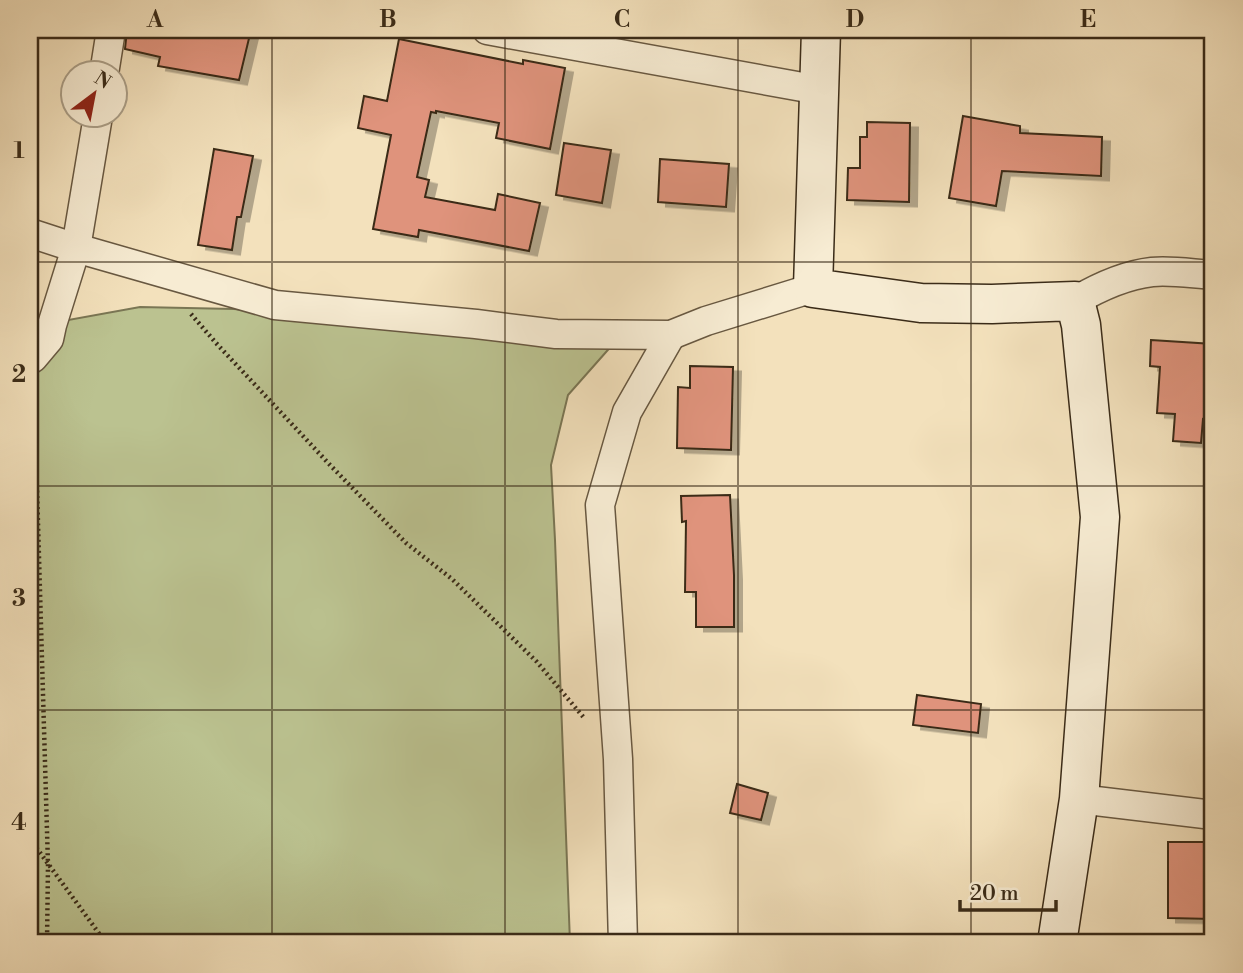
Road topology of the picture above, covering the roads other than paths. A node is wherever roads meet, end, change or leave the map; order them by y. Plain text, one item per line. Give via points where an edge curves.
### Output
1 (111, 30) edge
2 (487, 30) edge
3 (821, 30) edge
4 (106, 60) edge
5 (819, 90) junction
6 (96, 130) edge
7 (30, 233) edge
8 (76, 248) junction
9 (1213, 275) edge
10 (813, 288) junction
11 (1075, 301) junction
12 (671, 335) junction
13 (31, 358) edge
14 (1079, 799) junction
15 (1213, 815) edge
16 (623, 943) edge
17 (1057, 943) edge

1 - 4 street
2 - 5 street
3 - 5 main road
5 - 10 main road
6 - 8 street
7 - 8 street
8 - 12 street via 275,305 556,334
8 - 13 street via 49,339
9 - 11 street via 1141,274
10 - 11 main road via 921,303
10 - 12 street
11 - 14 main road via 1100,517
12 - 16 street via 627,412 600,505 618,759
14 - 15 street
14 - 17 main road

